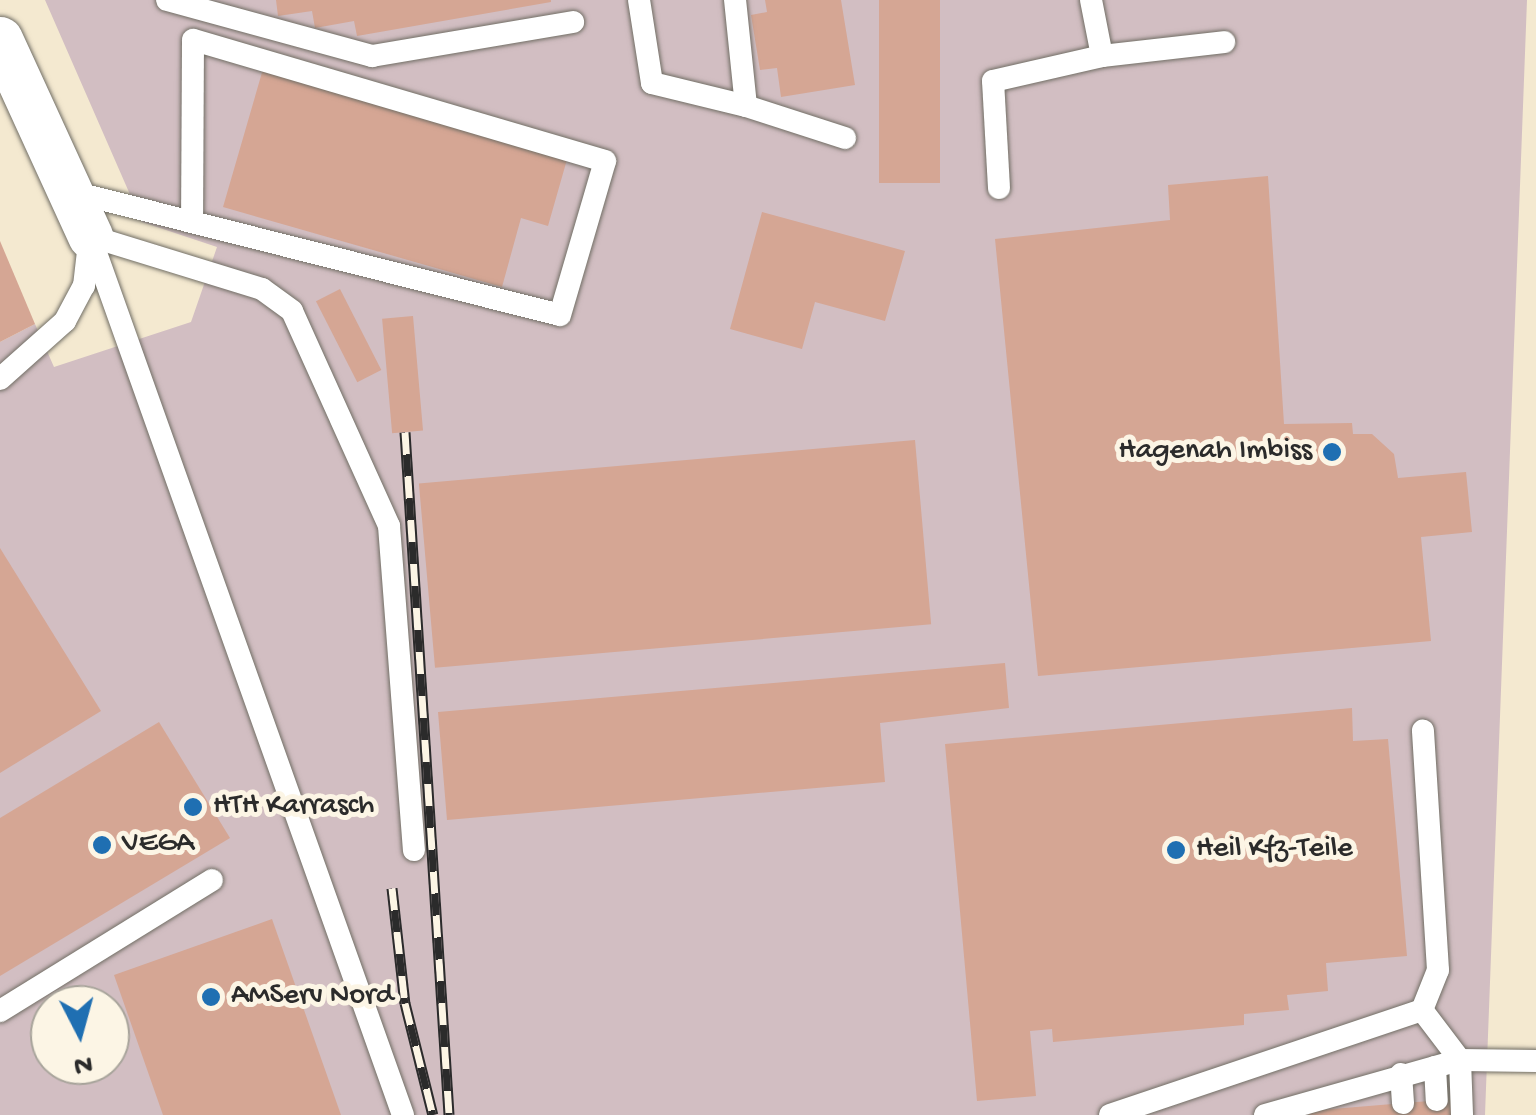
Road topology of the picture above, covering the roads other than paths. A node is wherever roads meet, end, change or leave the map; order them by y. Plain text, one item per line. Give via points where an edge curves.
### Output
1 (167, 0) edge
2 (640, 0) edge
3 (735, 0) edge
4 (1090, 0) edge
5 (573, 22) dead end
6 (0, 40) edge
7 (1224, 42) dead end
8 (1102, 56) junction
9 (746, 106) junction
10 (845, 138) dead end
11 (1000, 188) dead end
12 (69, 191) junction
13 (192, 216) junction
14 (90, 236) junction
15 (0, 379) edge
16 (1423, 730) dead end
17 (414, 850) dead end
18 (212, 880) dead end
19 (1422, 1010) junction
20 (0, 1011) edge
21 (1460, 1060) junction
22 (1536, 1060) edge
23 (1435, 1067) junction
24 (1401, 1074) junction
25 (1437, 1100) dead end
26 (1403, 1103) dead end
27 (403, 1115) edge
28 (1110, 1115) edge
29 (1265, 1115) edge
30 (1462, 1115) edge

1 - 5 lane via 372,56
2 - 9 lane via 652,83
3 - 9 lane
4 - 8 lane
6 - 12 street
7 - 8 lane
8 - 11 lane via 993,80
9 - 10 lane
12 - 13 lane
12 - 14 street
13 - 13 lane via 560,315 604,160 193,40
14 - 15 lane via 84,286 65,321
14 - 17 lane via 262,289 292,311 389,526
14 - 27 lane
16 - 19 lane via 1438,970
18 - 20 lane
19 - 21 lane
19 - 28 lane
21 - 22 lane
21 - 23 lane
21 - 30 lane
23 - 24 lane
23 - 25 lane
24 - 26 lane
24 - 29 lane via 1366,1095

